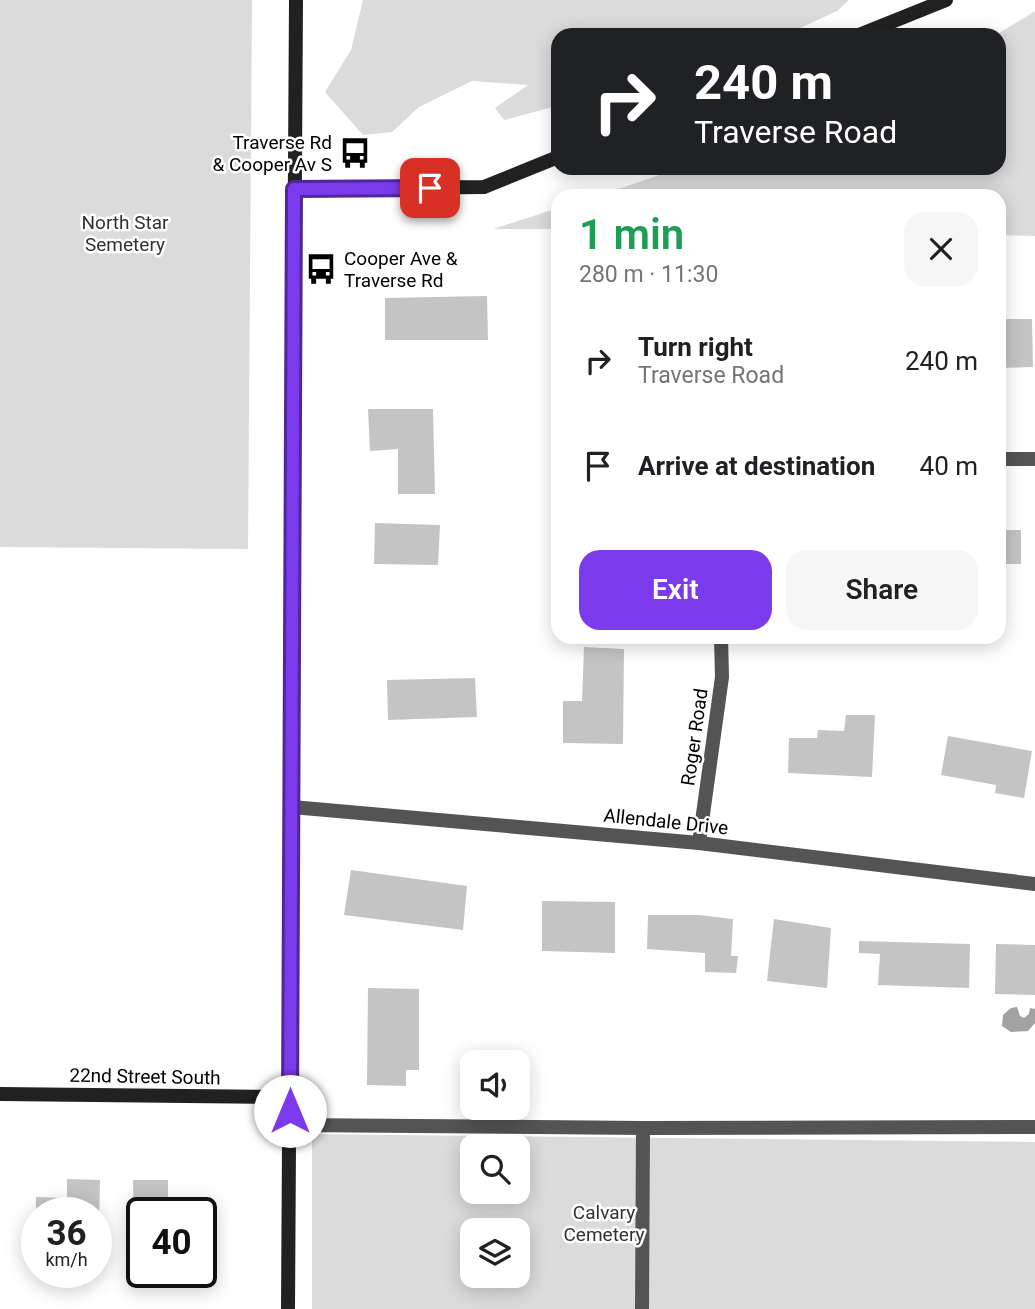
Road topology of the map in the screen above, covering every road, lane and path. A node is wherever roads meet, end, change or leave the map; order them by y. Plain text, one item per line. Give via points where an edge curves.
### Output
1 (296, 0) edge
2 (946, 0) edge
3 (876, 28) edge
4 (551, 160) edge
5 (294, 189) junction
6 (1006, 459) edge
7 (1035, 459) edge
8 (721, 644) edge
9 (292, 807) junction
10 (699, 843) junction
11 (1035, 884) edge
12 (0, 1094) edge
13 (290, 1097) junction
14 (290, 1125) junction
15 (1035, 1127) edge
16 (643, 1128) junction
17 (288, 1309) edge
18 (642, 1309) edge

1 - 5 street
2 - 3 street
4 - 5 street via 484,187
5 - 9 street
6 - 7 street
8 - 10 street, Roger Road via 722,677
9 - 10 street, Allendale Drive
9 - 13 street
10 - 11 street, Allendale Drive
12 - 13 street, 22nd Street South
13 - 14 street
14 - 16 street
14 - 17 street
15 - 16 street
16 - 18 street

